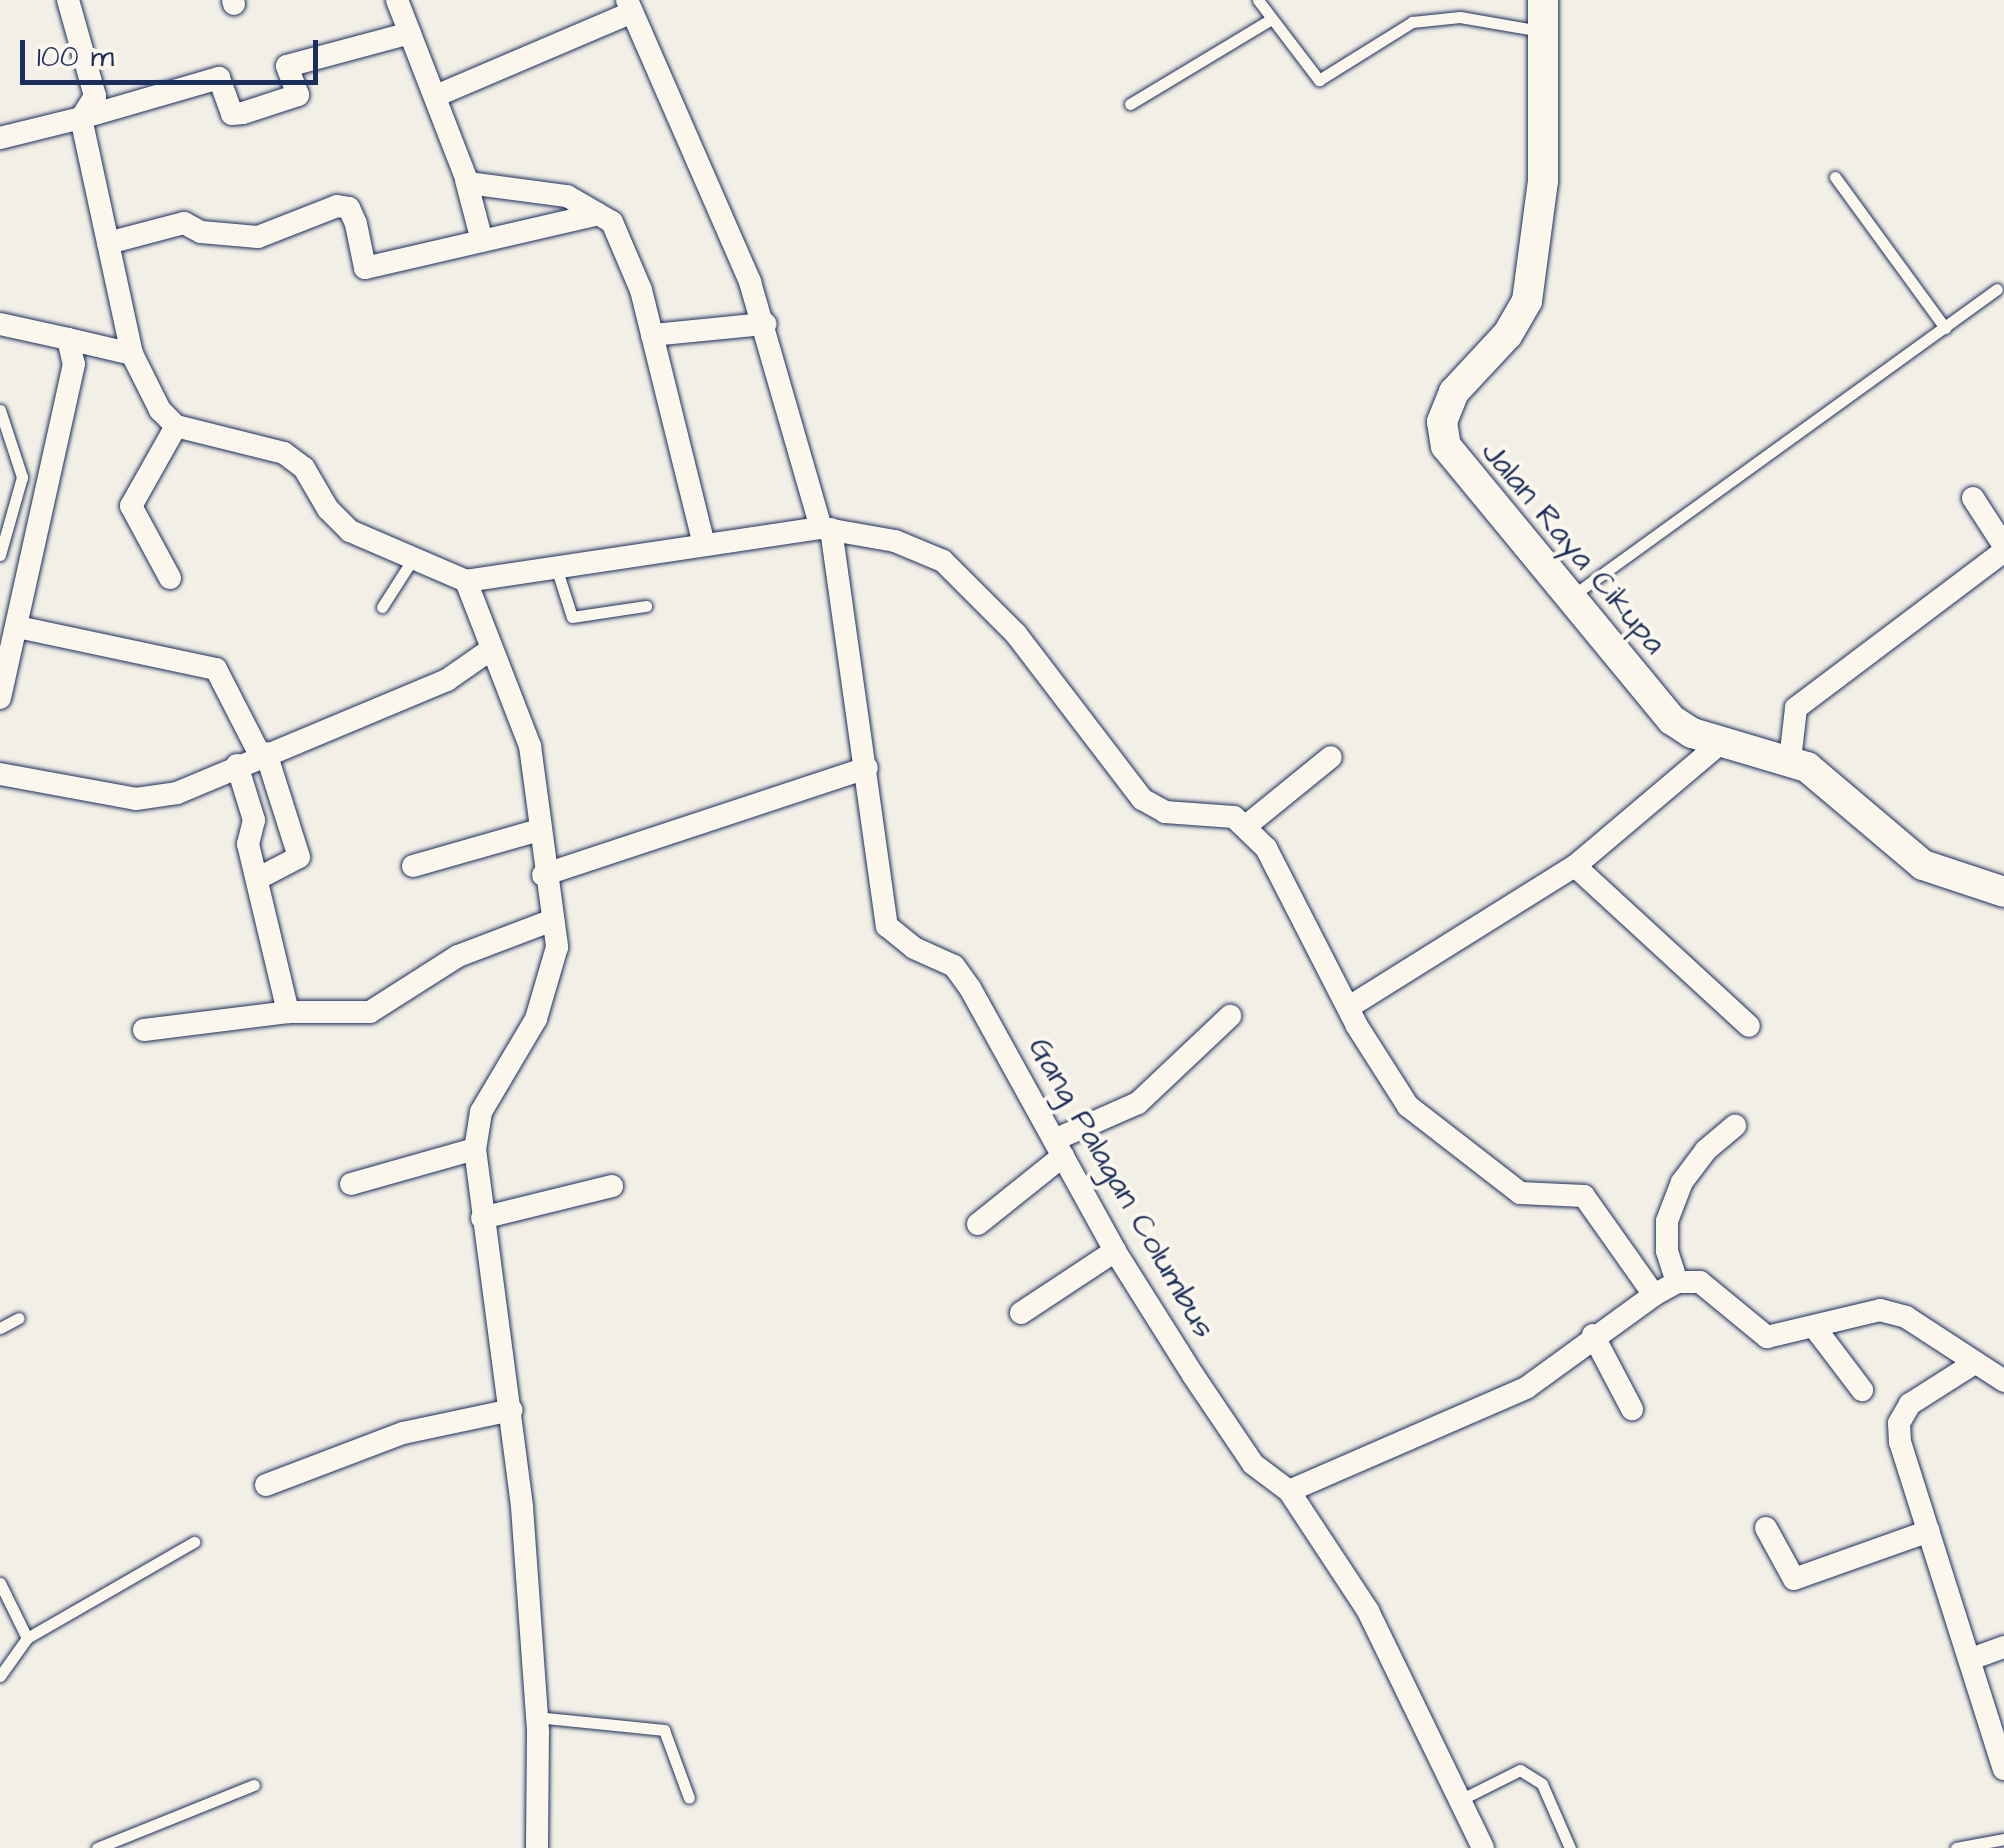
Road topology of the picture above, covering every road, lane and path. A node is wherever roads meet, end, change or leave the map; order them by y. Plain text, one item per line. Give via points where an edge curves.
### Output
1 (68, 0) edge
2 (1258, 0) edge
3 (1542, 0) edge
4 (400, 1) edge
5 (629, 7) edge
6 (1270, 20) junction
7 (1540, 31) junction
8 (410, 33) junction
9 (438, 95) junction
10 (1130, 104) dead end
11 (81, 118) junction
12 (0, 138) edge
13 (1835, 177) dead end
14 (466, 180) junction
15 (598, 214) junction
16 (481, 237) junction
17 (108, 243) junction
18 (1997, 289) dead end
19 (0, 324) edge
20 (764, 324) junction
21 (1945, 328) junction
22 (652, 335) junction
23 (68, 339) junction
24 (132, 354) junction
25 (0, 410) edge
26 (176, 426) junction
27 (1973, 498) dead end
28 (826, 529) junction
29 (704, 544) junction
30 (2004, 548) edge
31 (0, 555) edge
32 (412, 560) junction
33 (556, 567) junction
34 (170, 578) dead end
35 (466, 582) junction
36 (1572, 596) junction
37 (646, 606) dead end
38 (382, 608) dead end
39 (18, 628) junction
40 (490, 650) junction
41 (0, 698) edge
42 (1723, 741) junction
43 (263, 754) junction
44 (1332, 757) dead end
45 (1790, 760) junction
46 (238, 765) junction
47 (867, 768) junction
48 (0, 774) edge
49 (1246, 826) junction
50 (536, 830) junction
51 (1581, 860) junction
52 (413, 866) dead end
53 (543, 875) junction
54 (257, 879) junction
55 (2004, 892) edge
56 (553, 920) junction
57 (1349, 1007) junction
58 (288, 1012) junction
59 (1230, 1016) dead end
60 (1748, 1026) dead end
61 (144, 1030) dead end
62 (1735, 1126) dead end
63 (1059, 1148) junction
64 (476, 1149) junction
65 (351, 1184) dead end
66 (612, 1186) dead end
67 (482, 1218) junction
68 (978, 1224) dead end
69 (1115, 1252) junction
70 (1678, 1282) junction
71 (1654, 1295) junction
72 (1021, 1313) dead end
73 (19, 1318) dead end
74 (0, 1328) edge
75 (1815, 1328) junction
76 (1593, 1335) junction
77 (1973, 1364) junction
78 (2004, 1381) edge
79 (1862, 1390) dead end
80 (1632, 1409) dead end
81 (512, 1410) junction
82 (266, 1485) dead end
83 (1288, 1491) junction
84 (1766, 1528) dead end
85 (1929, 1531) junction
86 (194, 1542) dead end
87 (0, 1582) edge
88 (27, 1638) junction
89 (2004, 1647) edge
90 (1971, 1659) junction
91 (0, 1676) edge
92 (536, 1717) junction
93 (2004, 1768) edge
94 (254, 1785) dead end
95 (689, 1798) dead end
96 (1460, 1800) junction
97 (2004, 1838) edge
98 (98, 1848) edge
99 (538, 1848) edge
100 (1483, 1848) edge
101 (1570, 1848) edge
102 (1956, 1848) edge

1 - 11 street via 95,96
2 - 6 lane
3 - 7 main road, Jalan Raya Cikupa
4 - 8 street
5 - 9 street
5 - 20 street, Gang Palagan Columbus via 722,207
6 - 7 lane via 1319,80 1422,20 1460,17
6 - 10 lane
7 - 36 main road, Jalan Raya Cikupa via 1543,181 1527,301 1507,336 1454,392 1442,434 1462,473
8 - 9 street
8 - 11 street via 286,66 298,95 243,113 232,114 219,78
9 - 14 street
11 - 12 street
11 - 17 street
13 - 21 lane
14 - 15 street via 566,196
14 - 16 street
15 - 16 street
15 - 22 street via 612,222 631,260
16 - 17 street via 365,268 349,208 337,206 258,236 201,232 184,223
17 - 24 street
18 - 21 lane
19 - 23 street
20 - 22 street
20 - 28 street, Gang Palagan Columbus
21 - 36 lane
22 - 29 street
23 - 24 street
23 - 39 street via 74,364
24 - 26 street via 160,410
25 - 31 lane via 22,477
26 - 32 street via 284,453 304,468 350,531
26 - 34 street via 131,506
27 - 30 street
28 - 29 street
28 - 47 street, Gang Palagan Columbus
28 - 49 street via 896,540 943,562 1016,634 1142,799 1165,812 1215,813
29 - 33 street
30 - 45 street via 1796,708
32 - 35 street
32 - 38 lane
33 - 35 street
33 - 37 lane via 572,617
35 - 40 street
36 - 42 main road, Jalan Raya Cikupa via 1672,720
39 - 41 street
39 - 43 street via 219,671
40 - 43 street via 447,680 352,724
40 - 50 street via 530,746
42 - 45 main road, Jalan Raya Cikupa
42 - 51 street
43 - 46 street
43 - 54 street via 299,857
44 - 49 street
45 - 55 main road, Jalan Raya Cikupa via 1833,785 1923,864
46 - 48 street via 177,793 136,799
46 - 54 street via 254,820 248,844
47 - 53 street
47 - 63 street, Gang Palagan Columbus via 888,926 914,948 954,966
49 - 57 street via 1278,865
50 - 52 street
50 - 53 street
51 - 57 street
51 - 60 street
53 - 56 street
54 - 58 street
56 - 58 street via 458,956 370,1012
56 - 64 street via 552,977 481,1112
57 - 71 street via 1391,1087 1425,1123 1520,1193 1584,1196
58 - 61 street
59 - 63 street via 1138,1102
62 - 70 street via 1682,1182 1667,1221 1667,1251
63 - 68 street
63 - 69 street, Gang Palagan Columbus
64 - 65 street
64 - 67 street
66 - 67 street
67 - 81 street
69 - 72 street
69 - 83 street, Gang Palagan Columbus via 1253,1464
70 - 71 street
70 - 75 street via 1700,1282 1767,1337
71 - 76 street
73 - 74 lane
75 - 77 street via 1880,1310 1906,1318
75 - 79 street
76 - 80 street
76 - 83 street via 1526,1388
77 - 78 street
77 - 85 street via 1910,1404 1899,1424
81 - 82 street via 402,1433
81 - 92 street
83 - 96 street, Gang Palagan Columbus via 1368,1611
84 - 85 street via 1794,1579
85 - 90 street
86 - 88 lane
87 - 88 lane
88 - 91 lane
89 - 90 street
90 - 93 street
92 - 95 lane via 664,1730
92 - 99 street
94 - 98 lane
96 - 100 street, Gang Palagan Columbus
96 - 101 lane via 1520,1770 1542,1784
97 - 102 lane

